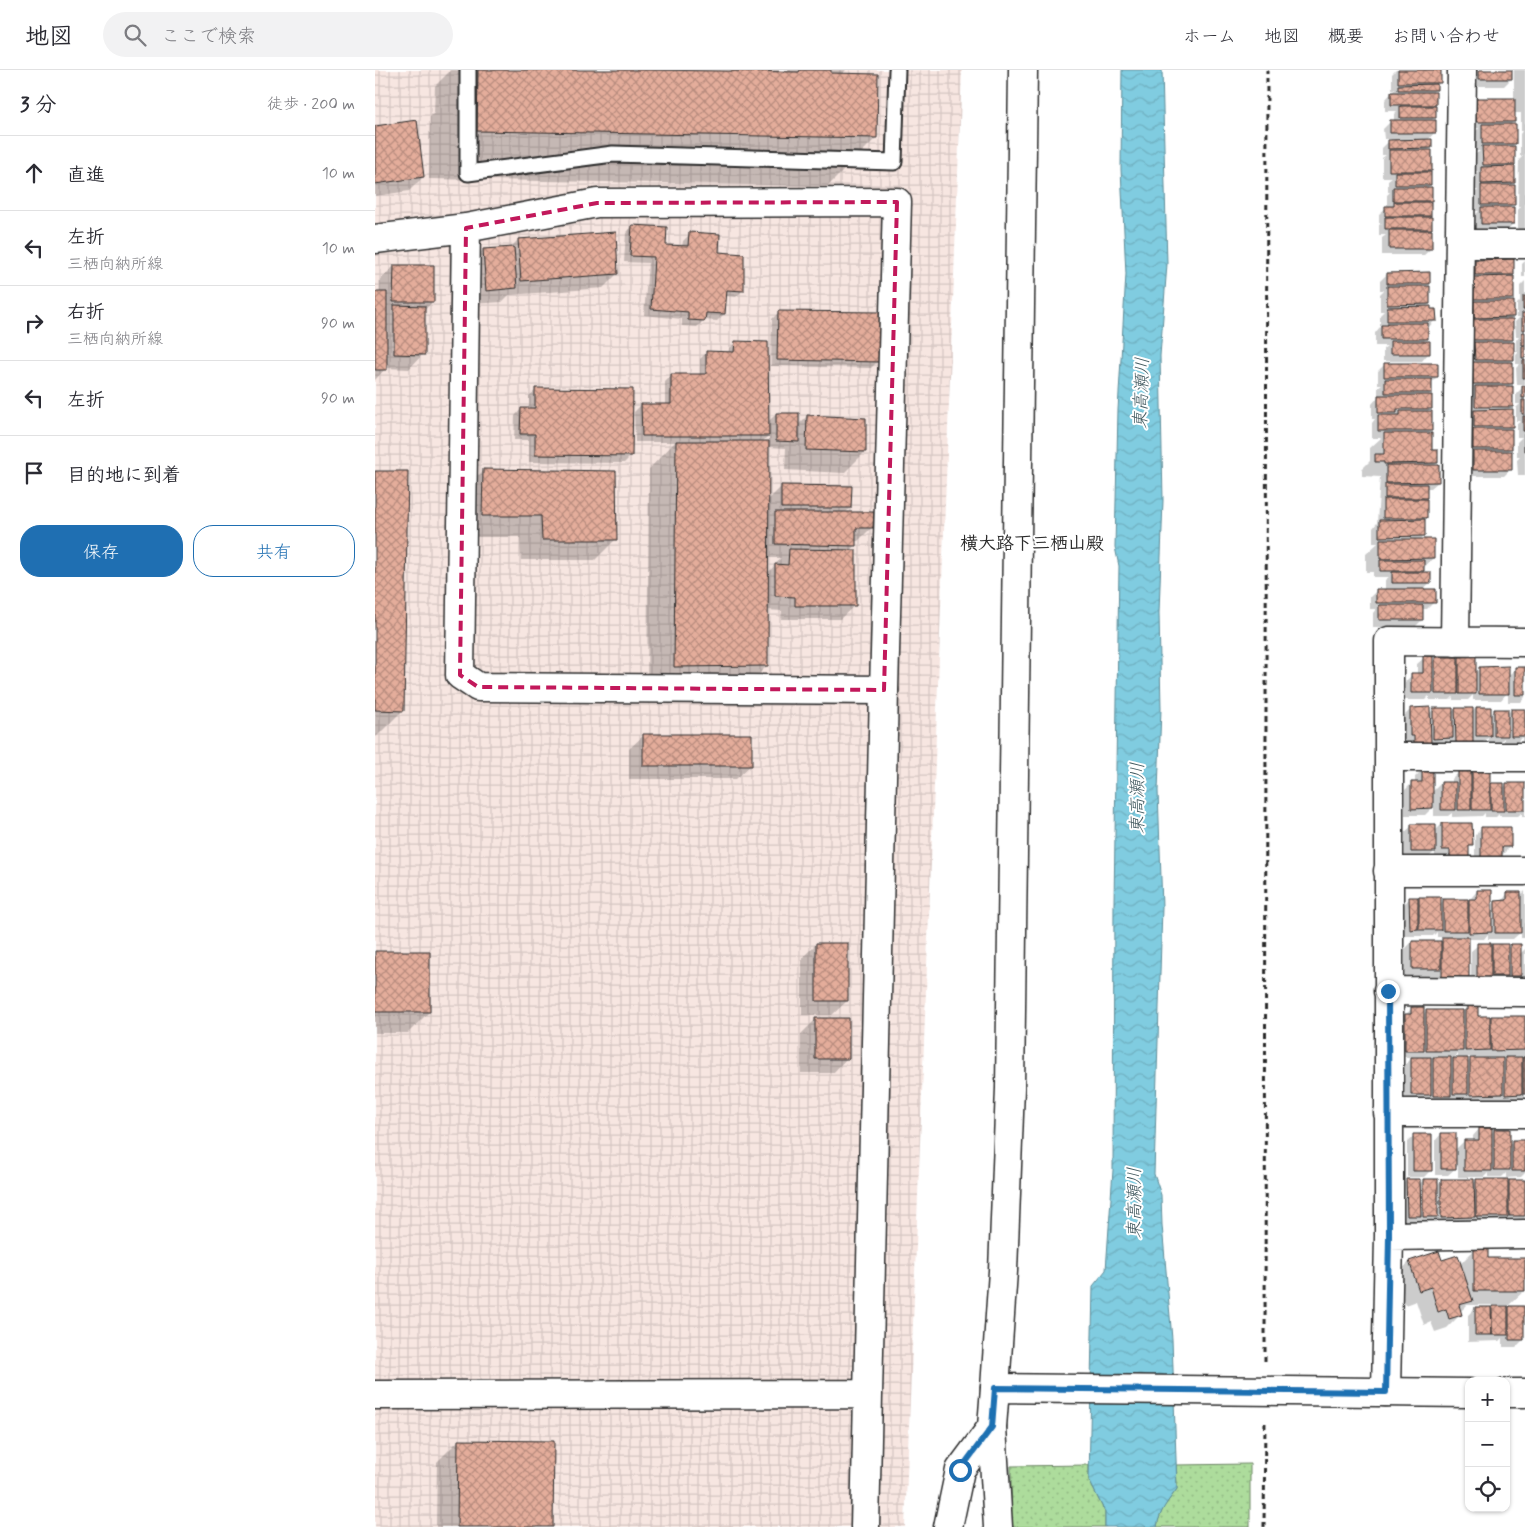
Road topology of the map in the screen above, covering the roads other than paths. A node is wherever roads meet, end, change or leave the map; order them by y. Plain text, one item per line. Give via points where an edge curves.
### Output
1 (468, 70) edge
2 (897, 70) edge
3 (1023, 70) edge
4 (1462, 70) edge
5 (466, 228) junction
6 (375, 239) edge
7 (1460, 244) junction
8 (1525, 244) edge
9 (1455, 642) junction
10 (1525, 642) edge
11 (884, 690) junction
12 (1389, 756) junction
13 (1525, 757) edge
14 (1525, 870) edge
15 (1388, 871) junction
16 (1388, 991) junction
17 (1525, 992) edge
18 (1388, 1112) junction
19 (1525, 1113) edge
20 (1525, 1234) edge
21 (1389, 1236) junction
22 (1007, 1388) junction
23 (1386, 1392) junction
24 (1465, 1393) edge
25 (1510, 1393) edge
26 (1525, 1393) edge
27 (867, 1394) junction
28 (375, 1395) edge
29 (992, 1427) junction
30 (865, 1527) edge
31 (948, 1527) edge
32 (998, 1527) edge

1 - 2 lane via 468,173 613,154 894,162
3 - 22 street via 1010,1088 1003,1270
4 - 7 street
5 - 6 street
5 - 11 street via 460,675 477,687
5 - 11 street via 597,203 897,202
7 - 8 street
7 - 9 street
9 - 10 street
9 - 12 street via 1389,641
11 - 27 street
12 - 13 street
12 - 15 street
14 - 15 street
15 - 16 street
16 - 17 street
16 - 18 street
18 - 19 street
18 - 21 street
20 - 21 street
21 - 23 street
22 - 23 street
22 - 29 street
23 - 24 street
25 - 26 street
27 - 28 street
27 - 30 street
29 - 31 street via 960,1470
29 - 32 street

